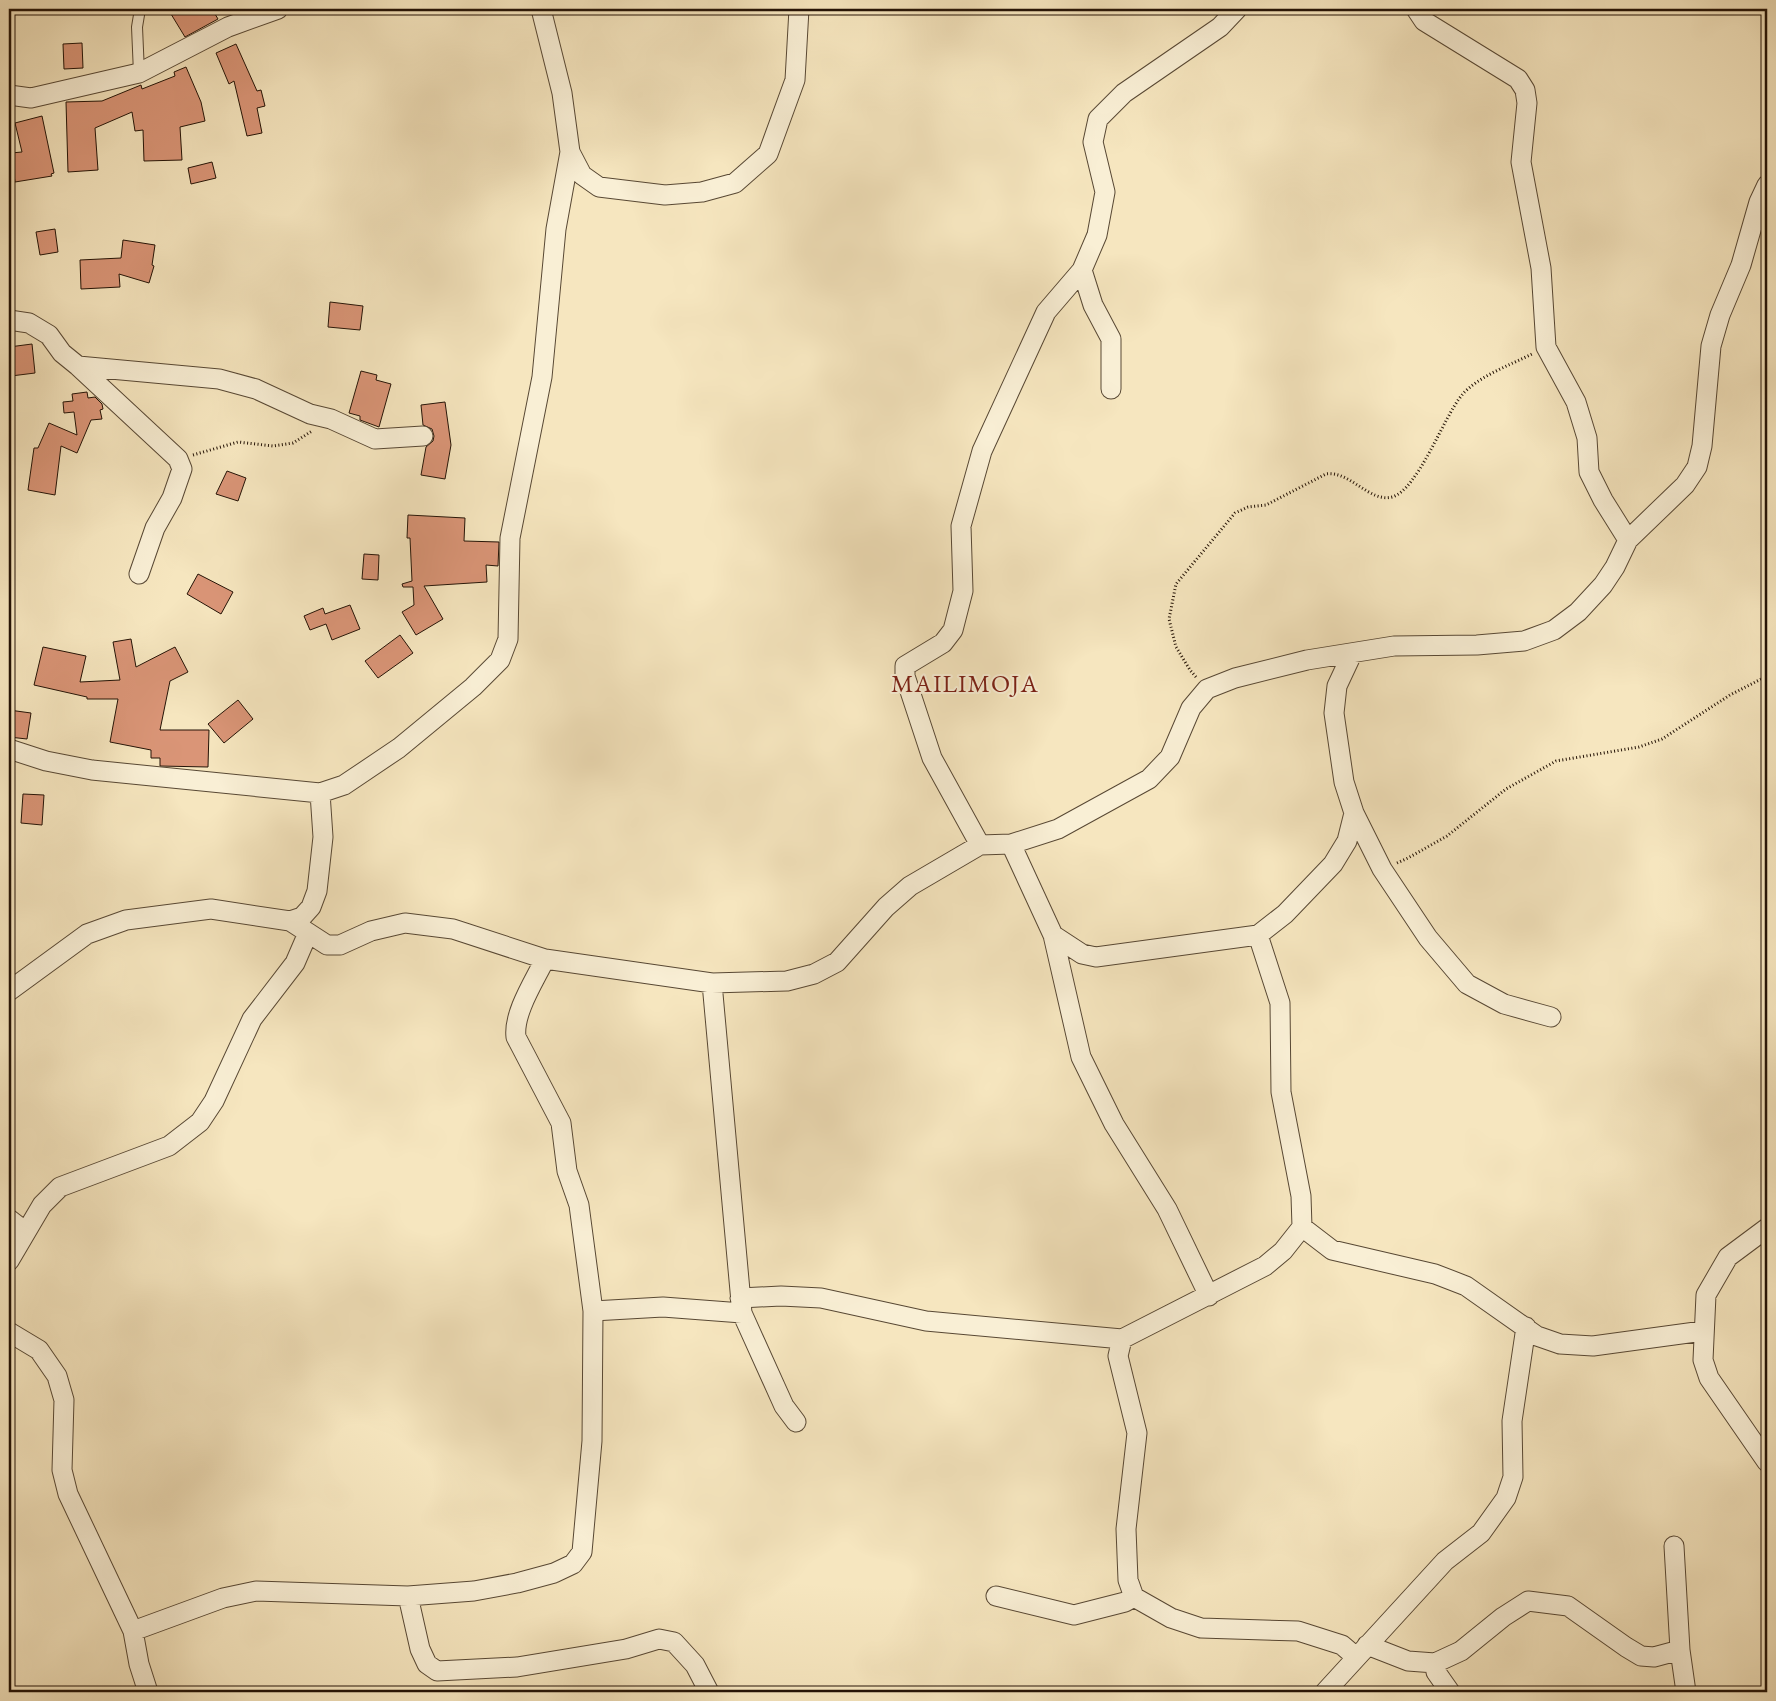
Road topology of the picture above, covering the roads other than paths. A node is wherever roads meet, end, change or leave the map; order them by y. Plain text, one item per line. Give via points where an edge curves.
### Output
1 (140, 9) edge
2 (278, 9) edge
3 (541, 9) edge
4 (799, 9) edge
5 (1237, 9) edge
6 (1421, 13) edge
7 (139, 73) junction
8 (9, 96) edge
9 (570, 152) junction
10 (1767, 185) edge
11 (1082, 270) junction
12 (9, 320) edge
13 (78, 366) junction
14 (1110, 389) dead end
15 (423, 436) dead end
16 (1628, 540) junction
17 (139, 574) dead end
18 (1352, 654) junction
19 (9, 749) edge
20 (320, 793) junction
21 (1354, 812) junction
22 (1011, 844) junction
23 (980, 845) junction
24 (290, 921) junction
25 (308, 933) junction
26 (1053, 935) junction
27 (1258, 936) junction
28 (327, 945) junction
29 (545, 959) junction
30 (294, 963) junction
31 (712, 983) junction
32 (9, 991) edge
33 (1551, 1017) dead end
34 (9, 1218) edge
35 (1302, 1226) junction
36 (1767, 1228) edge
37 (26, 1232) junction
38 (9, 1260) edge
39 (1209, 1296) junction
40 (741, 1305) junction
41 (593, 1310) junction
42 (1526, 1327) junction
43 (1703, 1331) junction
44 (9, 1332) edge
45 (1122, 1339) junction
46 (796, 1422) dead end
47 (1767, 1462) edge
48 (1674, 1546) dead end
49 (408, 1596) junction
50 (996, 1596) dead end
51 (1134, 1597) junction
52 (133, 1630) junction
53 (1680, 1650) junction
54 (1362, 1651) junction
55 (1435, 1663) junction
56 (148, 1692) edge
57 (709, 1692) edge
58 (1325, 1692) edge
59 (1450, 1692) edge
60 (1686, 1692) edge

1 - 7 lane via 137,27
2 - 7 street via 228,27
3 - 9 street via 562,93
4 - 9 street via 795,80 768,154 734,183 702,192 665,196 599,187 582,175
5 - 11 street via 1220,27 1124,93 1098,119 1093,142 1105,192 1097,235
6 - 16 street via 1518,79 1525,90 1527,103 1522,162 1541,268 1546,347 1576,402 1587,438 1589,472
7 - 8 street via 31,98
9 - 20 street via 556,229 542,377 510,538 508,639 500,660 400,748 344,785
10 - 16 street via 1711,346 1702,446 1697,467 1685,485
11 - 14 street via 1093,305 1111,339
11 - 23 street via 1046,312 982,451 961,526 963,591 953,630 944,642 905,666 905,676 932,758
12 - 13 street via 28,323 49,335 62,353
13 - 15 street via 219,379 256,389 375,439
13 - 17 street via 178,459 182,469 172,498 155,528
16 - 18 street via 1616,567 1603,585 1578,612 1554,630 1524,641 1394,646
18 - 21 street via 1337,686 1334,713 1344,782
18 - 22 street via 1307,660 1207,688 1191,708 1170,757 1149,779 1058,829
19 - 20 street via 46,761 92,770
20 - 24 street via 323,837 317,891 311,907 302,917
21 - 27 street via 1347,841 1333,864 1286,914
21 - 33 street via 1382,869 1428,938 1466,984 1504,1004
22 - 23 street
22 - 26 street
23 - 31 street via 910,886 886,907 837,962 814,974 787,981
24 - 25 street
24 - 32 street via 211,909 126,920 87,934
25 - 28 street
25 - 30 street
26 - 27 street via 1082,954 1096,957
26 - 39 street via 1081,1057 1114,1124 1167,1209
27 - 35 street via 1280,1003 1281,1092 1301,1196
28 - 29 street via 340,945 405,923 453,929
28 - 30 street
29 - 31 street
29 - 41 street via 515,1026 516,1037 561,1123 567,1171 579,1205
30 - 37 street via 252,1018 214,1101 200,1122 169,1146 60,1187 42,1205
31 - 40 street
34 - 37 street
35 - 39 street via 1284,1251 1265,1266
35 - 42 street via 1332,1250 1435,1274 1466,1286
36 - 43 street via 1728,1257 1706,1295
37 - 38 street
39 - 45 street
40 - 41 street
40 - 45 street via 781,1296 821,1298 926,1321
40 - 46 street via 784,1406
41 - 49 street via 592,1441 582,1552 573,1564 526,1581 474,1591
42 - 43 street via 1537,1336 1560,1344 1593,1346
42 - 54 street via 1512,1421 1513,1477 1506,1498 1481,1533 1445,1561
43 - 47 street via 1703,1360 1709,1378
44 - 52 street via 39,1350 57,1376 64,1400 62,1470 68,1494
45 - 51 street via 1118,1356 1136,1433 1126,1529 1128,1580
48 - 53 street
49 - 52 street via 256,1591 223,1598
49 - 57 street via 420,1649 427,1664 437,1671 517,1667 659,1639 674,1642 695,1665
50 - 51 street via 1074,1614
51 - 54 street via 1171,1618 1201,1628 1298,1631
52 - 56 street
53 - 55 street via 1654,1657 1641,1656 1568,1606 1528,1601 1502,1617 1460,1651
53 - 60 street
54 - 55 street
54 - 58 street
55 - 59 street via 1436,1672

